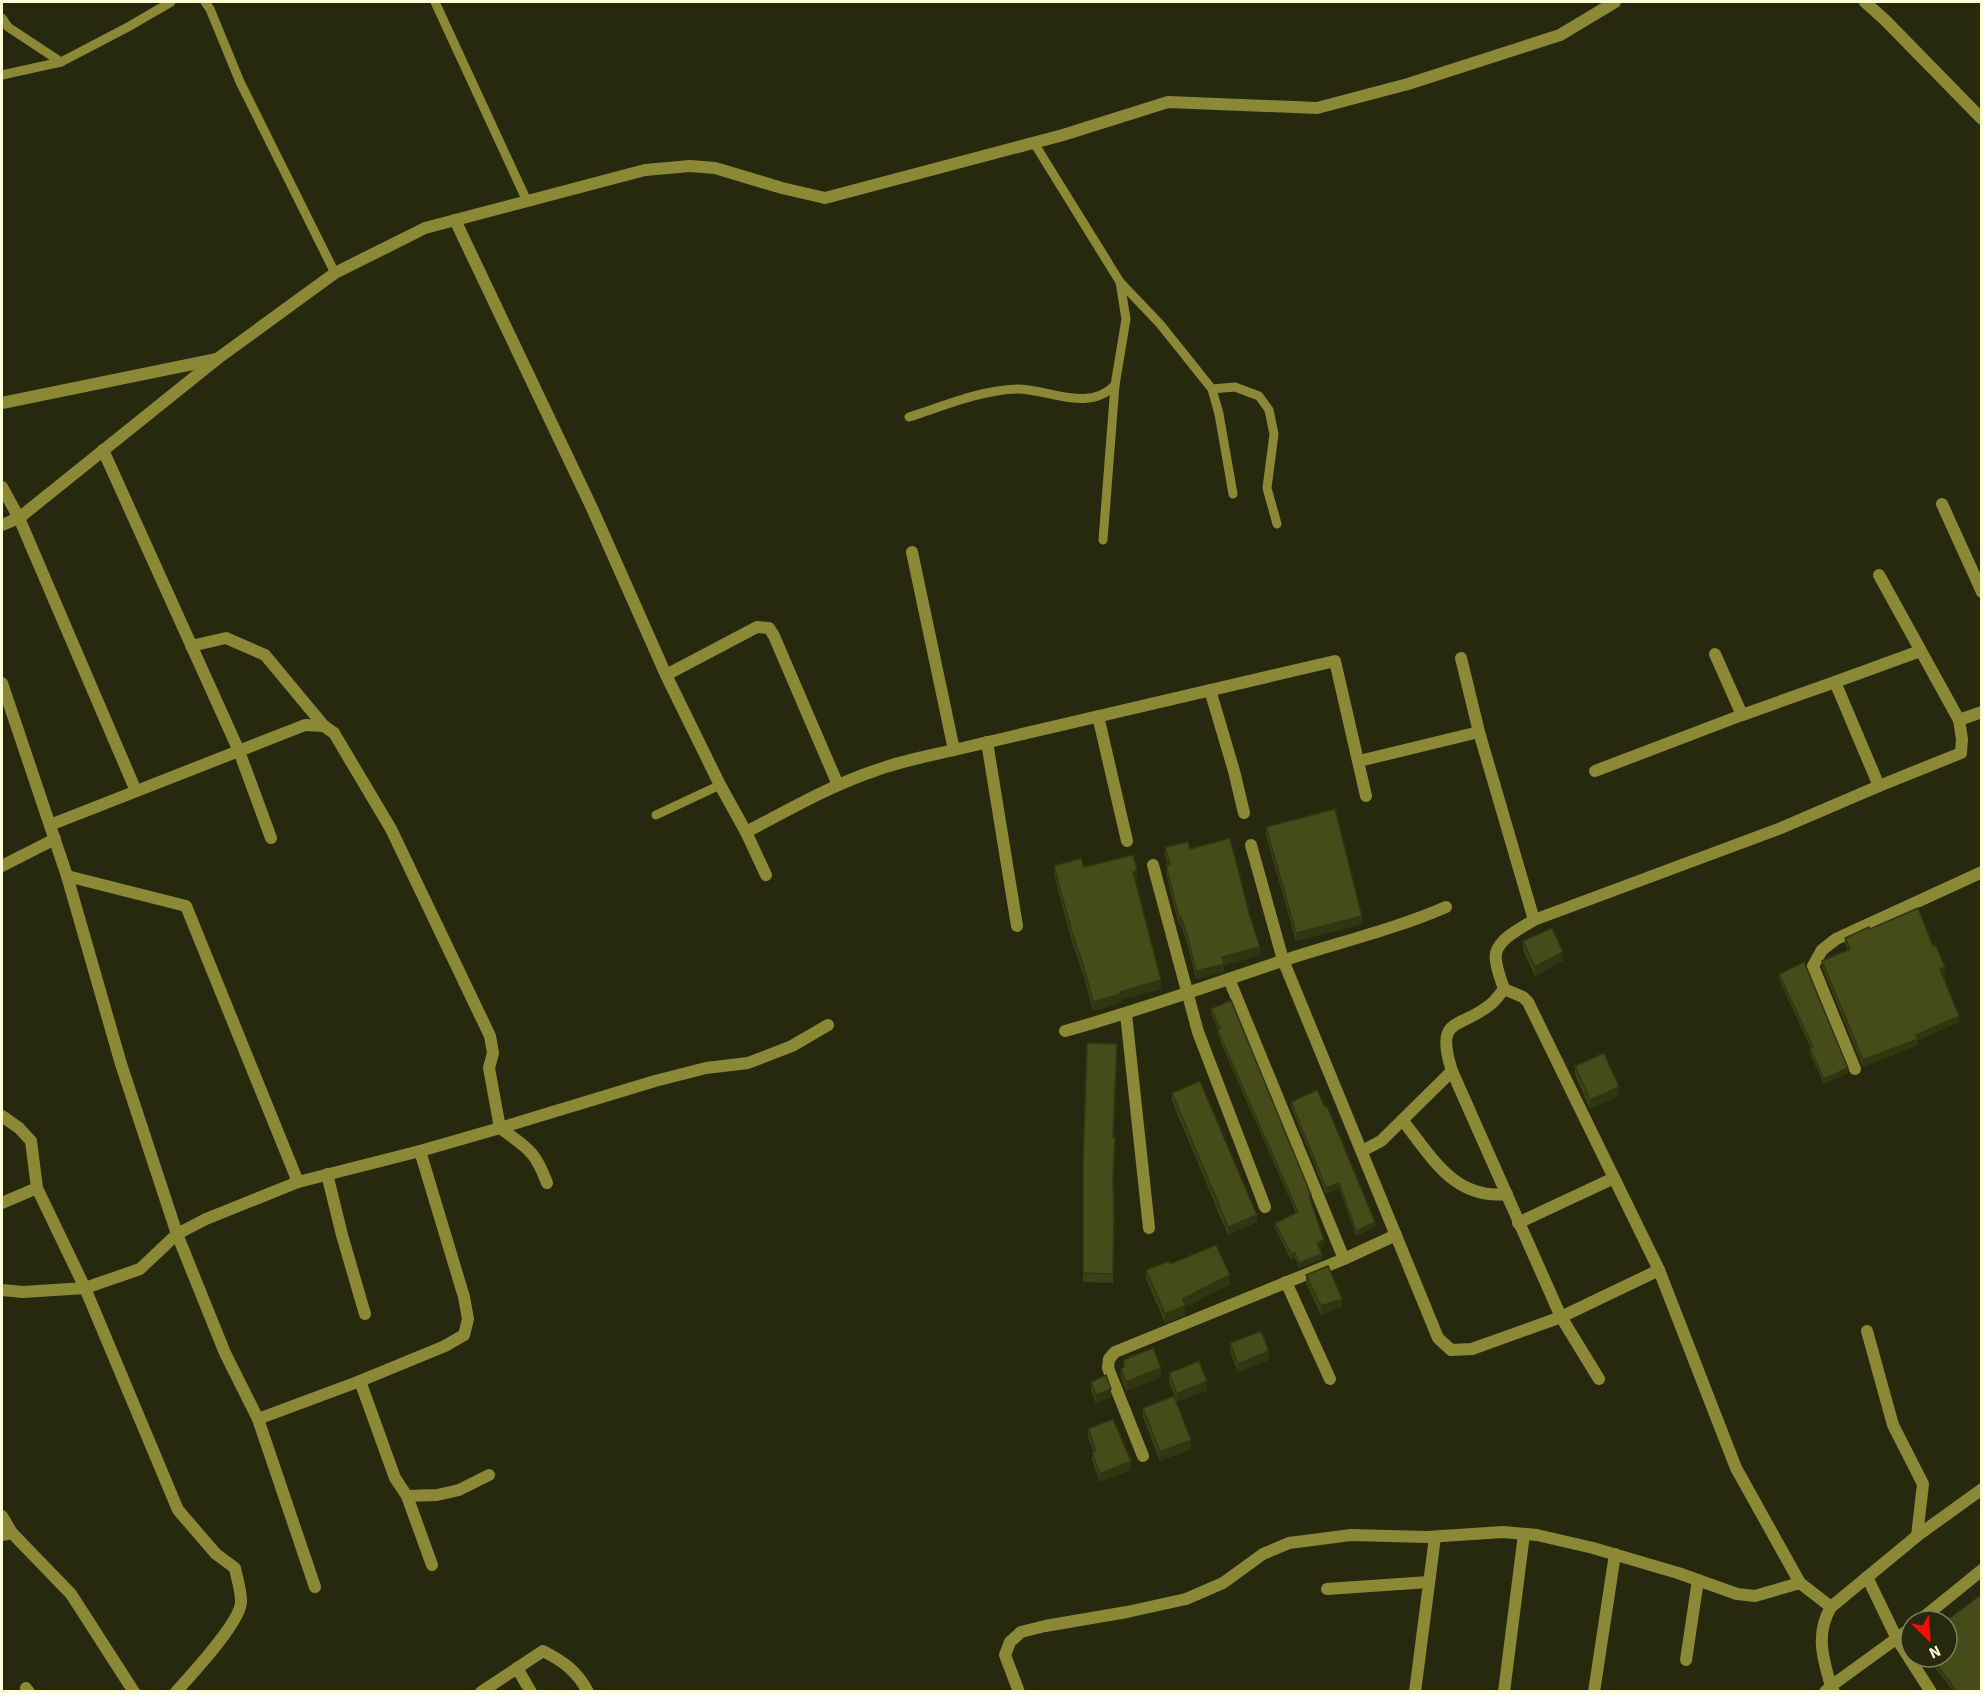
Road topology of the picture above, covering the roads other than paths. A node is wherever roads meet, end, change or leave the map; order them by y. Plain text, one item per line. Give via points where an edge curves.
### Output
1 (171, 2) edge
2 (205, 2) edge
3 (435, 2) edge
4 (1615, 2) edge
5 (1866, 2) edge
6 (2, 18) edge
7 (61, 62) junction
8 (2, 75) edge
9 (1982, 119) edge
10 (1034, 143) junction
11 (527, 201) junction
12 (455, 220) junction
13 (335, 273) junction
14 (1120, 282) junction
15 (217, 359) junction
16 (1114, 385) junction
17 (1212, 389) junction
18 (2, 403) edge
19 (909, 417) dead end
20 (103, 450) junction
21 (2, 488) edge
22 (1233, 494) dead end
23 (1942, 504) dead end
24 (19, 518) junction
25 (1277, 524) dead end
26 (2, 525) edge
27 (1103, 540) dead end
28 (912, 552) dead end
29 (1879, 574) dead end
30 (1982, 592) edge
31 (191, 646) junction
32 (1920, 651) junction
33 (1715, 654) dead end
34 (1461, 658) dead end
35 (666, 675) junction
36 (1835, 682) junction
37 (2, 683) edge
38 (1210, 690) junction
39 (1982, 712) edge
40 (1742, 715) junction
41 (1098, 716) junction
42 (1959, 720) junction
43 (324, 726) junction
44 (1479, 732) junction
45 (987, 742) junction
46 (954, 750) junction
47 (239, 751) junction
48 (1359, 761) junction
49 (1595, 771) dead end
50 (720, 784) junction
51 (838, 785) junction
52 (1879, 786) junction
53 (136, 791) junction
54 (1366, 796) dead end
55 (1244, 813) dead end
56 (656, 815) dead end
57 (50, 825) junction
58 (746, 832) junction
59 (271, 838) dead end
60 (55, 839) junction
61 (1126, 842) dead end
62 (1251, 845) dead end
63 (1153, 865) dead end
64 (2, 866) edge
65 (1982, 872) edge
66 (766, 875) dead end
67 (67, 876) junction
68 (1446, 907) dead end
69 (1534, 920) junction
70 (1017, 926) dead end
71 (1283, 960) junction
72 (1229, 979) junction
73 (1504, 989) junction
74 (1186, 993) junction
75 (1126, 1014) junction
76 (828, 1025) dead end
77 (1065, 1031) dead end
78 (1855, 1069) dead end
79 (1452, 1071) junction
80 (2, 1116) edge
81 (1403, 1121) junction
82 (500, 1128) junction
83 (420, 1151) junction
84 (1362, 1151) junction
85 (327, 1174) junction
86 (1614, 1178) junction
87 (298, 1182) junction
88 (547, 1183) dead end
89 (37, 1188) junction
90 (1507, 1194) junction
91 (2, 1203) edge
92 (1265, 1207) dead end
93 (1518, 1223) junction
94 (1149, 1228) dead end
95 (177, 1234) junction
96 (1396, 1235) junction
97 (1344, 1259) junction
98 (1659, 1270) junction
99 (1286, 1282) junction
100 (86, 1288) junction
101 (2, 1290) edge
102 (365, 1314) dead end
103 (1561, 1317) junction
104 (1867, 1331) dead end
105 (1599, 1379) dead end
106 (1330, 1380) dead end
107 (360, 1381) junction
108 (258, 1419) junction
109 (1143, 1456) dead end
110 (489, 1475) dead end
111 (1982, 1489) edge
112 (407, 1496) junction
113 (2, 1516) edge
114 (7, 1534) edge
115 (1524, 1534) junction
116 (1917, 1536) junction
117 (1435, 1537) junction
118 (1615, 1554) junction
119 (432, 1565) dead end
120 (1982, 1570) edge
121 (1867, 1577) junction
122 (1698, 1580) junction
123 (1429, 1582) junction
124 (1800, 1583) junction
125 (315, 1587) dead end
126 (1327, 1589) dead end
127 (1831, 1607) junction
128 (1934, 1609) edge
129 (1897, 1639) junction
130 (1686, 1660) dead end
131 (517, 1668) junction
132 (1830, 1690) edge
133 (134, 1692) edge
134 (176, 1692) edge
135 (481, 1692) edge
136 (531, 1692) edge
137 (588, 1692) edge
138 (1018, 1692) edge
139 (1415, 1692) edge
140 (1504, 1692) edge
141 (1594, 1692) edge
142 (1931, 1692) edge

1 - 7 lane
2 - 13 lane via 240,82
3 - 11 lane
4 - 10 street via 1560,35 1408,84 1317,108 1168,102
5 - 9 street
6 - 7 lane via 8,27
7 - 8 lane
10 - 11 street via 825,198 715,168 690,166 645,170
10 - 14 lane
11 - 12 street
12 - 13 street via 425,228
12 - 35 street via 592,508
13 - 15 street
14 - 16 lane via 1126,319
14 - 17 lane
15 - 18 street
15 - 20 street
16 - 19 lane via 1108,392 1084,399 1019,389 1000,390
16 - 27 lane
17 - 22 lane
17 - 25 lane via 1235,387 1259,396 1269,411 1274,434 1267,488
20 - 24 street
20 - 31 street
21 - 24 street
23 - 30 street
24 - 26 street
24 - 53 street
28 - 46 street
29 - 32 street
31 - 43 street via 226,638 265,655
31 - 47 street
32 - 36 street
32 - 42 street
33 - 40 street
34 - 44 street
35 - 50 street
35 - 51 street via 757,627 769,628
36 - 40 street
36 - 52 street
37 - 57 street
38 - 41 street
38 - 48 street via 1335,661
38 - 55 street
39 - 42 street
40 - 49 street
41 - 45 street
41 - 61 street
42 - 52 street via 1961,753
43 - 47 street via 305,725
43 - 82 street via 334,733 391,829 490,1036 493,1053 489,1068
44 - 48 street
44 - 69 street
45 - 46 street
45 - 70 street
46 - 51 street via 887,766
47 - 53 street
47 - 59 street
48 - 54 street
50 - 56 lane
50 - 58 street
51 - 58 street
52 - 69 street via 1781,828
53 - 57 street
57 - 60 street
58 - 66 street
60 - 64 street
60 - 67 street
62 - 71 street
63 - 74 street
65 - 78 street via 1836,939 1822,950 1813,966
67 - 87 street via 186,906
67 - 95 street via 121,1064
68 - 71 street
69 - 73 street via 1505,939 1496,951
71 - 72 street
71 - 84 street
72 - 74 street
72 - 97 street
73 - 79 street via 1491,1004 1451,1028 1446,1045
73 - 86 street via 1528,1002
74 - 75 street
74 - 92 street
75 - 77 street
75 - 94 street
76 - 82 street via 792,1046 748,1063 706,1068 655,1081
79 - 81 street
79 - 90 street
80 - 89 street via 31,1141
81 - 84 street via 1381,1141
81 - 90 street via 1456,1183 1483,1194
82 - 83 street
82 - 88 street via 532,1151
83 - 85 street
83 - 107 street via 464,1297 468,1319 464,1335
84 - 96 street
85 - 87 street
85 - 102 street
86 - 93 street
86 - 98 street
87 - 95 street
89 - 91 street
89 - 100 street
90 - 93 street
93 - 103 street
95 - 100 street via 140,1269
95 - 108 street via 225,1353
96 - 97 street
96 - 103 street via 1438,1338 1451,1350 1473,1349
97 - 99 street
98 - 103 street
98 - 124 street via 1736,1468
99 - 106 street
99 - 109 street via 1115,1352 1109,1359 1108,1368
100 - 101 street
100 - 134 street via 178,1510 216,1554 235,1568 242,1603 207,1657
103 - 105 street
104 - 116 street via 1893,1425 1923,1484
107 - 108 street
107 - 112 street via 395,1478
108 - 125 street
110 - 112 street via 459,1490
111 - 116 street
112 - 119 street
113 - 114 street
114 - 133 street via 71,1593
115 - 117 street
115 - 118 street
115 - 140 street
116 - 121 street
117 - 123 street
117 - 138 street via 1352,1535 1289,1543 1263,1554 1223,1583 1186,1599 1021,1632 1010,1642 1005,1656
118 - 122 street
118 - 141 street
120 - 128 street
121 - 127 street
121 - 129 street
122 - 124 street via 1755,1596
122 - 130 street
123 - 126 street
123 - 139 street
124 - 127 street
127 - 132 street via 1824,1619 1821,1651
129 - 132 street
129 - 142 street
131 - 135 street
131 - 136 street
131 - 137 street via 543,1651 562,1660 581,1677

